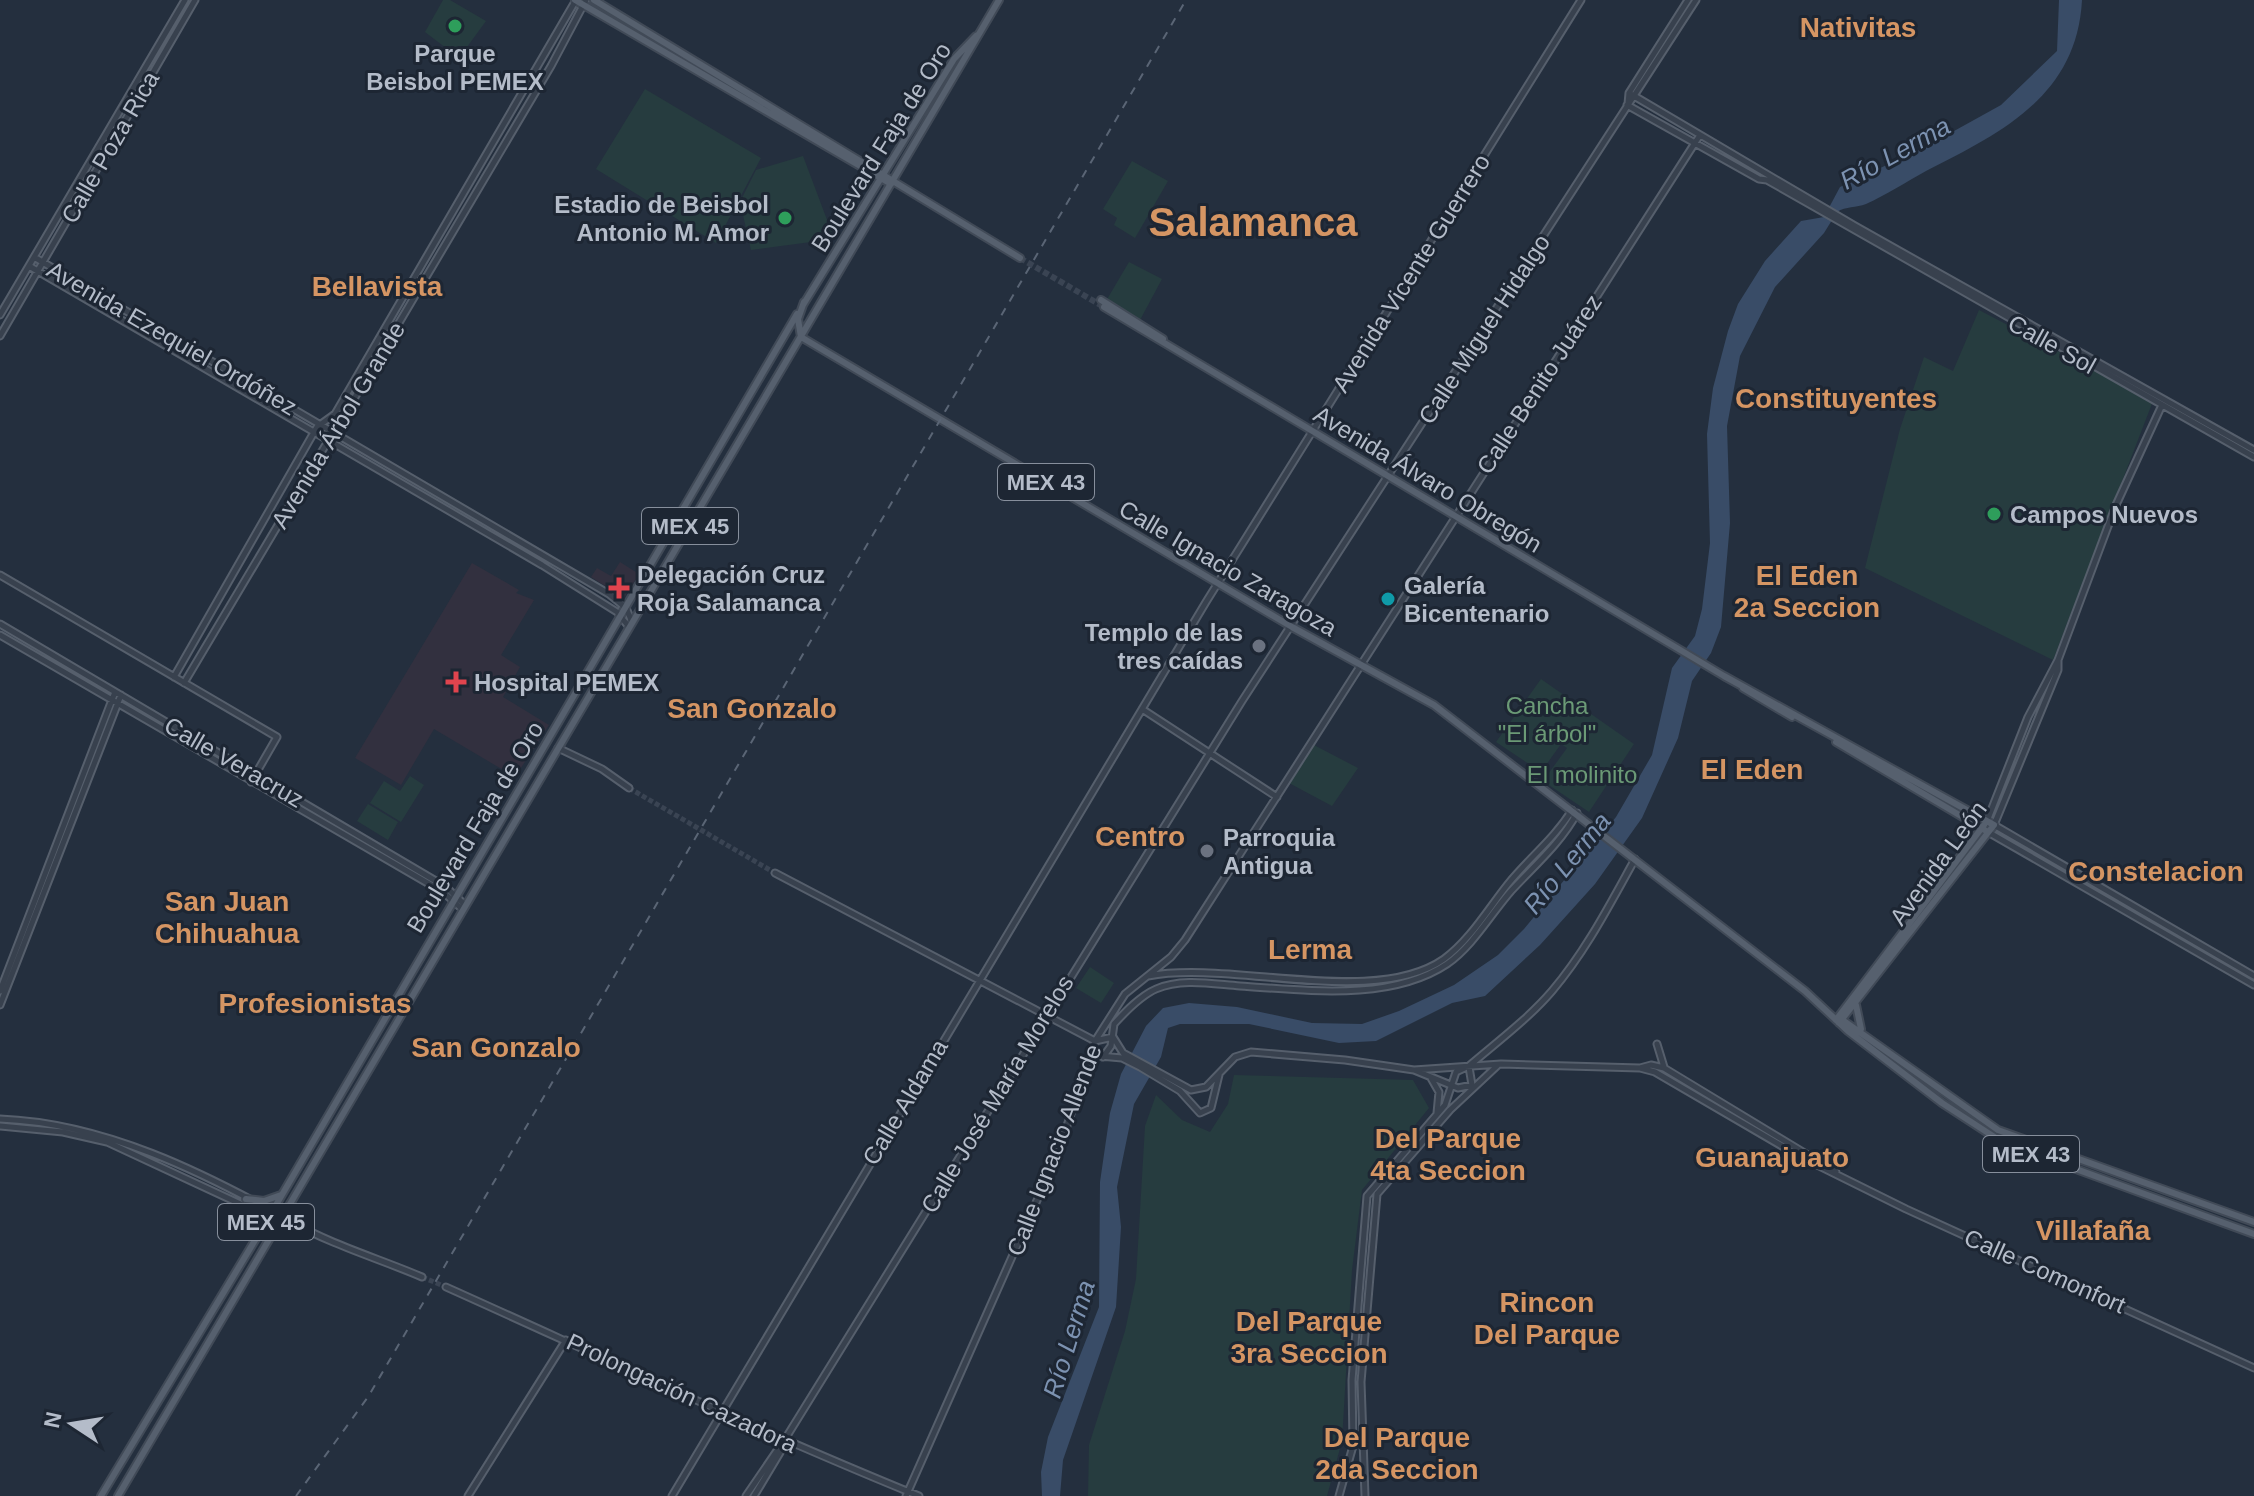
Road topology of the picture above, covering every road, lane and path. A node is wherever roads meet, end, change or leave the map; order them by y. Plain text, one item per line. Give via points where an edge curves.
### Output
1 (185, 0) edge
2 (195, 0) edge
3 (576, 0) edge
4 (594, 0) edge
5 (999, 0) edge
6 (1581, 0) edge
7 (1688, 0) edge
8 (1696, 0) edge
9 (585, 2) edge
10 (979, 34) junction
11 (657, 42) junction
12 (1632, 94) junction
13 (1627, 105) junction
14 (119, 112) junction
15 (127, 117) junction
16 (110, 128) junction
17 (117, 134) junction
18 (1700, 135) junction
19 (1694, 143) junction
20 (884, 176) junction
21 (1768, 178) junction
22 (892, 182) junction
23 (34, 257) junction
24 (1020, 258) tunnel mouth
25 (43, 262) junction
26 (29, 266) junction
27 (38, 271) junction
28 (804, 302) junction
29 (1101, 304) tunnel mouth
30 (0, 315) edge
31 (0, 336) edge
32 (801, 337) junction
33 (2163, 403) junction
34 (320, 425) junction
35 (1312, 432) junction
36 (316, 434) junction
37 (337, 435) junction
38 (330, 442) junction
39 (2254, 450) edge
40 (2254, 457) edge
41 (1388, 477) junction
42 (1455, 517) junction
43 (244, 560) junction
44 (254, 566) junction
45 (645, 574) junction
46 (0, 575) edge
47 (232, 580) junction
48 (657, 580) junction
49 (1217, 583) junction
50 (242, 586) junction
51 (626, 608) junction
52 (620, 616) junction
53 (0, 624) edge
54 (631, 625) junction
55 (1292, 627) junction
56 (13, 631) junction
57 (0, 635) edge
58 (7, 639) junction
59 (1360, 665) junction
60 (174, 677) junction
61 (584, 677) junction
62 (1735, 682) junction
63 (184, 683) junction
64 (592, 690) junction
65 (118, 693) junction
66 (115, 702) junction
67 (1142, 709) junction
68 (162, 720) junction
69 (158, 728) junction
70 (552, 731) junction
71 (558, 748) junction
72 (1209, 753) junction
73 (545, 769) junction
74 (255, 774) junction
75 (526, 775) junction
76 (251, 782) junction
77 (629, 788) tunnel mouth
78 (1277, 797) junction
79 (1575, 811) junction
80 (1990, 823) junction
81 (1985, 830) junction
82 (1632, 857) junction
83 (775, 873) tunnel mouth
84 (454, 897) junction
85 (464, 907) junction
86 (2254, 976) edge
87 (1143, 977) junction
88 (979, 979) junction
89 (2254, 985) edge
90 (0, 991) edge
91 (1856, 1004) junction
92 (0, 1005) edge
93 (388, 1010) junction
94 (1114, 1011) junction
95 (1045, 1014) junction
96 (399, 1017) junction
97 (1838, 1019) junction
98 (1112, 1027) junction
99 (1113, 1037) junction
100 (1869, 1037) junction
101 (1095, 1041) junction
102 (1657, 1044) dead end
103 (1123, 1056) junction
104 (1103, 1057) junction
105 (1501, 1064) junction
106 (1469, 1066) junction
107 (1645, 1068) junction
108 (1664, 1068) junction
109 (1221, 1070) junction
110 (1414, 1070) junction
111 (1427, 1075) junction
112 (1452, 1085) junction
113 (1208, 1086) junction
114 (1471, 1088) junction
115 (1201, 1089) junction
116 (1214, 1090) junction
117 (1184, 1092) junction
118 (1192, 1106) junction
119 (1437, 1114) junction
120 (0, 1119) edge
121 (0, 1126) edge
122 (1836, 1172) junction
123 (281, 1195) junction
124 (246, 1199) junction
125 (270, 1214) junction
126 (280, 1219) junction
127 (2254, 1222) edge
128 (2254, 1234) edge
129 (422, 1277) tunnel mouth
130 (446, 1287) tunnel mouth
131 (567, 1342) junction
132 (2254, 1368) edge
133 (723, 1411) junction
134 (785, 1439) junction
135 (907, 1494) edge
136 (101, 1496) edge
137 (118, 1496) edge
138 (468, 1496) edge
139 (672, 1496) edge
140 (746, 1496) edge
141 (754, 1496) edge
142 (919, 1496) edge
143 (1339, 1496) edge
144 (1365, 1496) edge

1 - 14 street, Calle Poza Rica
2 - 15 street, Calle Poza Rica
3 - 9 main road
3 - 34 street, Avenida Árbol Grande via 335,414
4 - 11 main road
5 - 10 main road, MEX 45
6 - 35 street, Avenida Vicente Guerrero
7 - 12 street
8 - 12 street
9 - 11 main road
9 - 37 street, Avenida Árbol Grande
10 - 20 main road, Boulevard Faja de Oro / MEX 45 via 954,59
10 - 22 main road, Boulevard Faja de Oro / MEX 45
11 - 20 main road
12 - 13 street, Calle Miguel Hidalgo
12 - 18 street
13 - 19 street
13 - 41 street, Calle Miguel Hidalgo
14 - 15 street
14 - 16 street, Calle Poza Rica
15 - 17 street, Calle Poza Rica
16 - 17 street
16 - 23 street, Calle Poza Rica
17 - 25 street, Calle Poza Rica
18 - 19 street, Calle Benito Juárez
18 - 21 street
19 - 21 street
19 - 42 street, Calle Benito Juárez
20 - 22 main road
20 - 28 main road, Boulevard Faja de Oro / MEX 45
21 - 33 street, Calle Sol
22 - 24 main road
22 - 32 main road, Boulevard Faja de Oro / MEX 45
23 - 25 street, Avenida Ezequiel Ordóñez
23 - 26 street, Calle Poza Rica
25 - 27 street, Calle Poza Rica
25 - 34 street, Avenida Ezequiel Ordóñez
26 - 27 street, Avenida Ezequiel Ordóñez
26 - 30 street, Calle Poza Rica
27 - 31 street, Calle Poza Rica
27 - 36 street, Avenida Ezequiel Ordóñez
28 - 32 main road via 798,319
28 - 45 main road, Boulevard Faja de Oro / MEX 45
29 - 35 main road, Avenida Álvaro Obregón
32 - 48 main road, Boulevard Faja de Oro / MEX 45
32 - 49 main road, Calle Ignacio Zaragoza / MEX 43
33 - 39 street, Calle Sol
33 - 40 street, Calle Sol
33 - 80 street, Avenida León via 2105,532
34 - 36 street, Avenida Árbol Grande
34 - 37 street, Avenida Ezequiel Ordóñez
35 - 41 main road, Avenida Álvaro Obregón
35 - 49 street, Avenida Vicente Guerrero
36 - 38 street, Avenida Ezequiel Ordóñez
36 - 43 street, Avenida Árbol Grande
37 - 38 street, Avenida Árbol Grande
37 - 51 street, Avenida Ezequiel Ordóñez via 559,563
38 - 44 street, Avenida Árbol Grande
38 - 52 street, Avenida Ezequiel Ordóñez via 517,549
41 - 42 main road, Avenida Álvaro Obregón
41 - 55 street, Calle Miguel Hidalgo
42 - 59 street, Calle Benito Juárez
42 - 62 main road, Avenida Álvaro Obregón
43 - 44 street
43 - 47 street, Avenida Árbol Grande
44 - 50 street, Avenida Árbol Grande
45 - 48 main road
45 - 51 main road, Boulevard Faja de Oro / MEX 45
46 - 60 street
47 - 50 street
47 - 60 street, Avenida Árbol Grande
48 - 54 main road, Boulevard Faja de Oro / MEX 45
49 - 55 main road, Calle Ignacio Zaragoza / MEX 43
49 - 67 street, Avenida Vicente Guerrero
50 - 63 street, Avenida Árbol Grande
51 - 52 main road, Boulevard Faja de Oro / MEX 45
51 - 54 street
52 - 54 street, Avenida Ezequiel Ordóñez
52 - 61 main road, Boulevard Faja de Oro / MEX 45
53 - 56 street, Calle Veracruz
54 - 64 main road, Boulevard Faja de Oro / MEX 45
55 - 59 main road, Calle Ignacio Zaragoza / MEX 43
55 - 72 street, Calle Miguel Hidalgo
56 - 58 street
56 - 65 street, Calle Veracruz
57 - 58 street, Calle Veracruz
58 - 66 street, Calle Veracruz
59 - 78 street, Calle Benito Juárez
59 - 79 main road, Calle Ignacio Zaragoza / MEX 43 via 1434,705
60 - 63 street
61 - 64 main road
61 - 70 main road, Boulevard Faja de Oro / MEX 45
62 - 80 main road, Avenida Álvaro Obregón
62 - 81 main road, Avenida Álvaro Obregón
63 - 74 street via 277,737
64 - 71 main road, Boulevard Faja de Oro / MEX 45
65 - 66 street
65 - 68 street, Calle Veracruz
66 - 69 street, Calle Veracruz
66 - 90 street
66 - 92 street
67 - 72 street
67 - 88 street, Calle Aldama
68 - 69 street
68 - 74 street, Calle Veracruz
69 - 76 street, Calle Veracruz
70 - 71 main road
70 - 75 main road, Boulevard Faja de Oro / MEX 45
71 - 73 main road, Boulevard Faja de Oro / MEX 45
71 - 77 street
72 - 78 street
72 - 95 street, Calle José María Morelos
73 - 75 main road
73 - 85 main road, Boulevard Faja de Oro / MEX 45
74 - 76 street
74 - 84 street, Calle Veracruz
75 - 84 main road, Boulevard Faja de Oro / MEX 45
76 - 84 street, Calle Veracruz
78 - 87 street, Calle Ignacio Allende via 1178,949
79 - 82 main road, MEX 43
79 - 87 street via 1462,943 1417,973 1331,980 1197,972
79 - 98 street via 1557,846 1509,893 1467,946 1421,978 1332,990 1185,983 1150,992
80 - 81 main road, Avenida León
80 - 86 street, Avenida Álvaro Obregón
81 - 89 street, Avenida Álvaro Obregón
81 - 91 main road, Avenida León
81 - 97 main road, Avenida León
82 - 97 main road, MEX 43
82 - 106 street via 1594,933 1560,981
83 - 88 street
84 - 85 street, Calle Veracruz
84 - 93 main road, Boulevard Faja de Oro / MEX 45
85 - 96 main road, Boulevard Faja de Oro / MEX 45
87 - 94 street, Calle Ignacio Allende
88 - 95 street
88 - 133 street, Calle Aldama
91 - 97 main road, Avenida León
91 - 100 main road via 1858,1024
93 - 96 main road
93 - 123 main road, Boulevard Faja de Oro / MEX 45
94 - 98 street
94 - 101 street, Calle Ignacio Allende
95 - 101 street
95 - 134 street, Calle José María Morelos
96 - 126 main road, Boulevard Faja de Oro / MEX 45
97 - 100 main road, MEX 43
97 - 128 main road, MEX 43 via 1961,1117 2002,1142
98 - 99 street
99 - 101 street
99 - 103 street
99 - 104 street
100 - 127 main road, MEX 43 via 1998,1130
101 - 104 street
101 - 135 street, Calle Ignacio Allende via 1058,1153
102 - 108 street
103 - 104 street
103 - 117 street
105 - 106 street
105 - 107 street
105 - 114 street
106 - 110 street
106 - 112 street via 1456,1072
106 - 114 street
107 - 108 street, Calle Comonfort
107 - 122 street, Calle Comonfort
108 - 122 street, Calle Comonfort
109 - 110 street via 1239,1055 1260,1052
109 - 113 street
109 - 116 street
110 - 111 street
111 - 112 street
111 - 119 street via 1439,1092
112 - 114 street
112 - 119 street
113 - 115 street
113 - 116 street
114 - 144 street via 1404,1160 1375,1200 1361,1382
115 - 117 street
115 - 118 street
116 - 118 street via 1208,1111 1200,1113
117 - 118 street
119 - 143 street via 1367,1196 1352,1380 1353,1446
120 - 124 street via 51,1123 111,1137
121 - 125 street via 107,1142
122 - 132 street, Calle Comonfort
123 - 124 main road via 264,1201
123 - 125 main road, Boulevard Faja de Oro / MEX 45
124 - 125 street
125 - 126 street
125 - 136 main road, Boulevard Faja de Oro / MEX 45
126 - 129 street
126 - 137 main road, Boulevard Faja de Oro / MEX 45
130 - 131 street, Prolongación Cazadora
131 - 133 street, Prolongación Cazadora
131 - 138 street
133 - 134 street, Prolongación Cazadora
133 - 139 street, Calle Aldama
134 - 135 street, Prolongación Cazadora
134 - 140 street, Calle José María Morelos
134 - 141 street, Calle José María Morelos
135 - 142 street, Prolongación Cazadora

